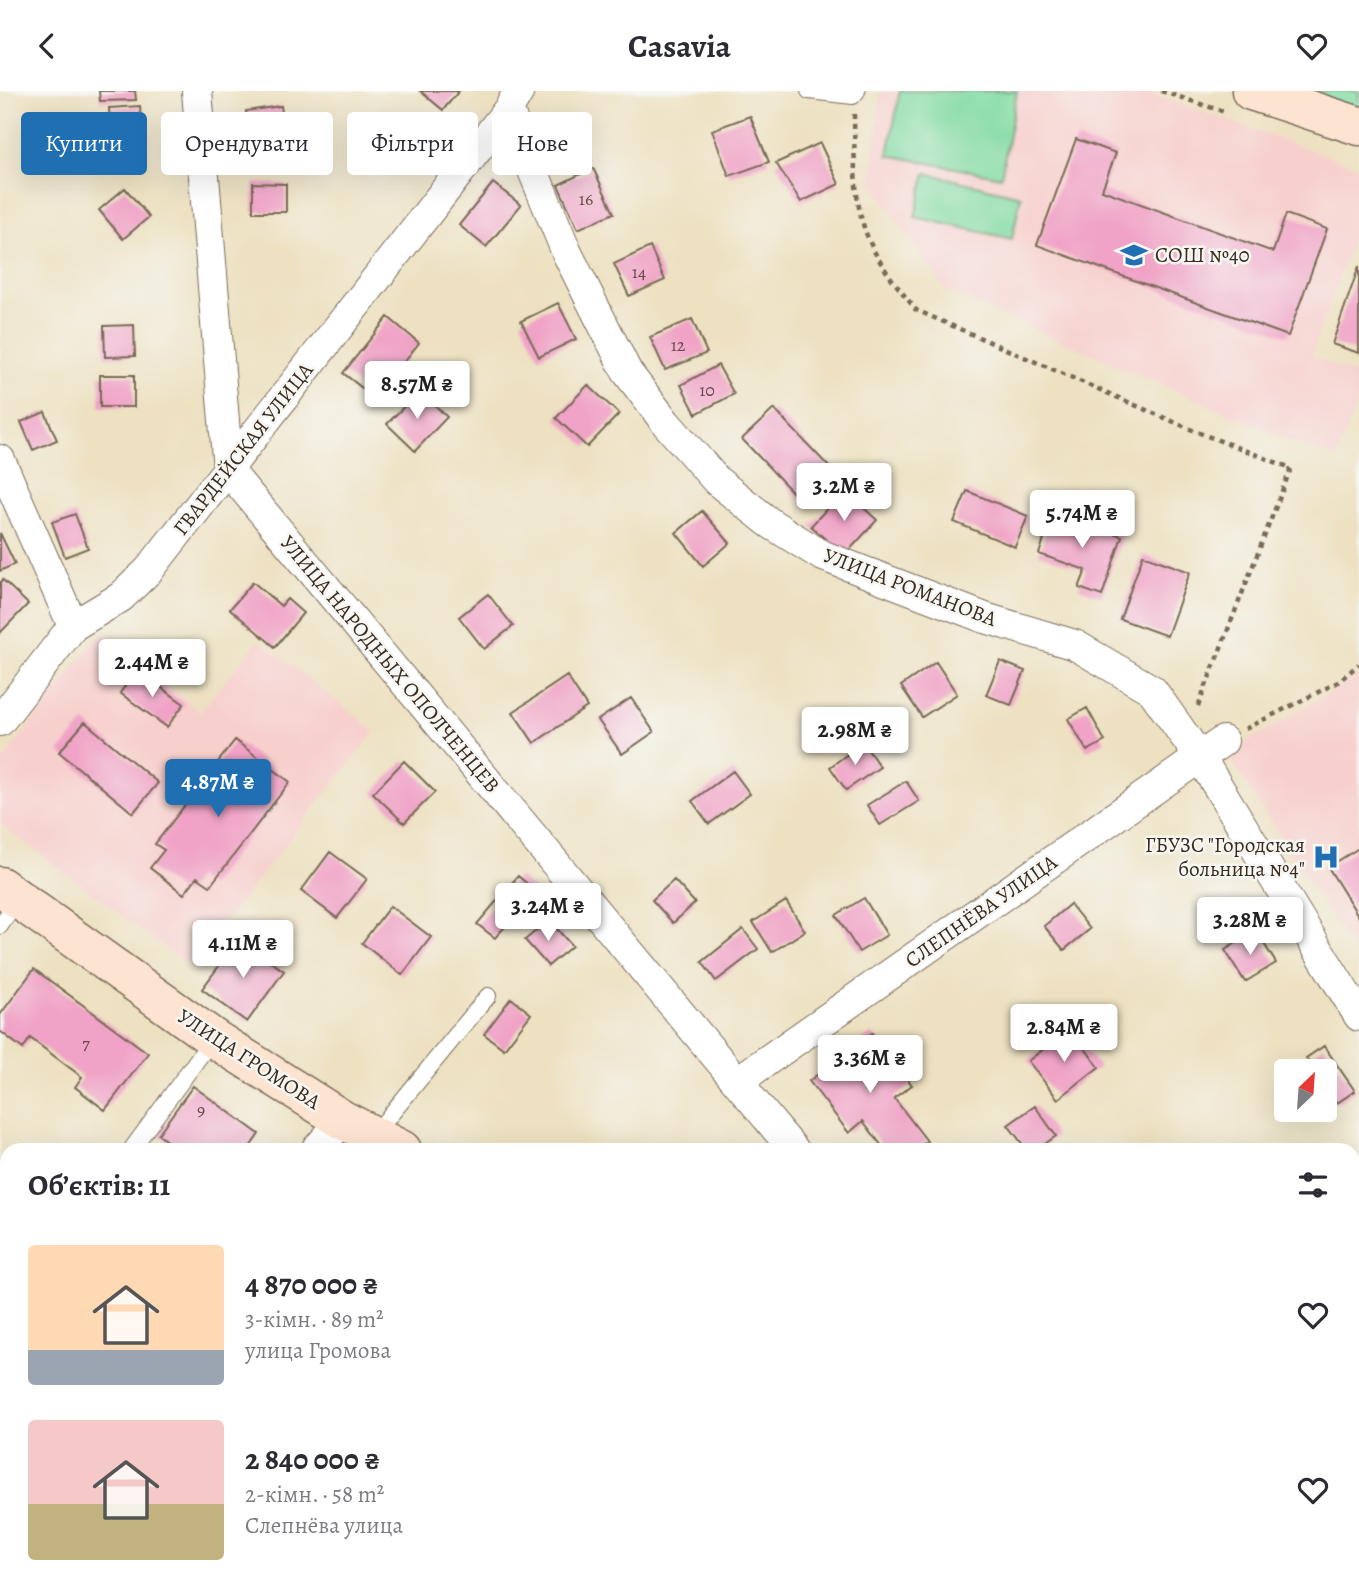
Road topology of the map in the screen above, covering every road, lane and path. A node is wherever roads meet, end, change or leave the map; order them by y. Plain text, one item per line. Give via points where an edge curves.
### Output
1 (197, 91) edge
2 (809, 91) edge
3 (1251, 91) edge
4 (855, 94) edge
5 (513, 101) edge
6 (1359, 126) edge
7 (0, 460) edge
8 (228, 471) junction
9 (72, 626) junction
10 (1359, 664) edge
11 (0, 721) edge
12 (1183, 734) junction
13 (1212, 750) junction
14 (6, 904) edge
15 (488, 996) dead end
16 (1359, 1016) edge
17 (213, 1038) junction
18 (738, 1081) junction
19 (373, 1135) edge
20 (136, 1143) edge
21 (343, 1143) edge
22 (788, 1143) edge

1 - 8 street
2 - 4 lane
3 - 6 street
4 - 12 path via 856,192 867,237 886,273 916,310 1291,468 1203,699
5 - 8 street, ГВАРДЕЙСКАЯ УЛИЦА via 268,413
5 - 12 street, УЛИЦА РОМАНОВА via 567,253 628,372 718,481 770,523 821,555 960,609 1075,645 1152,690
7 - 9 street
8 - 9 street, ГВАРДЕЙСКАЯ УЛИЦА via 149,570 121,597
8 - 18 street, УЛИЦА НАРОДНЫХ ОПОЛЧЕНЦЕВ
9 - 11 street, ГВАРДЕЙСКАЯ УЛИЦА
10 - 13 path via 1338,682
12 - 13 street, УЛИЦА РОМАНОВА
13 - 16 street, УЛИЦА РОМАНОВА
13 - 18 street, СЛЕПНЁВА УЛИЦА
14 - 17 street, УЛИЦА ГРОМОВА
15 - 19 lane
17 - 19 street, УЛИЦА ГРОМОВА
17 - 20 lane
18 - 22 street, УЛИЦА НАРОДНЫХ ОПОЛЧЕНЦЕВ
19 - 21 street

